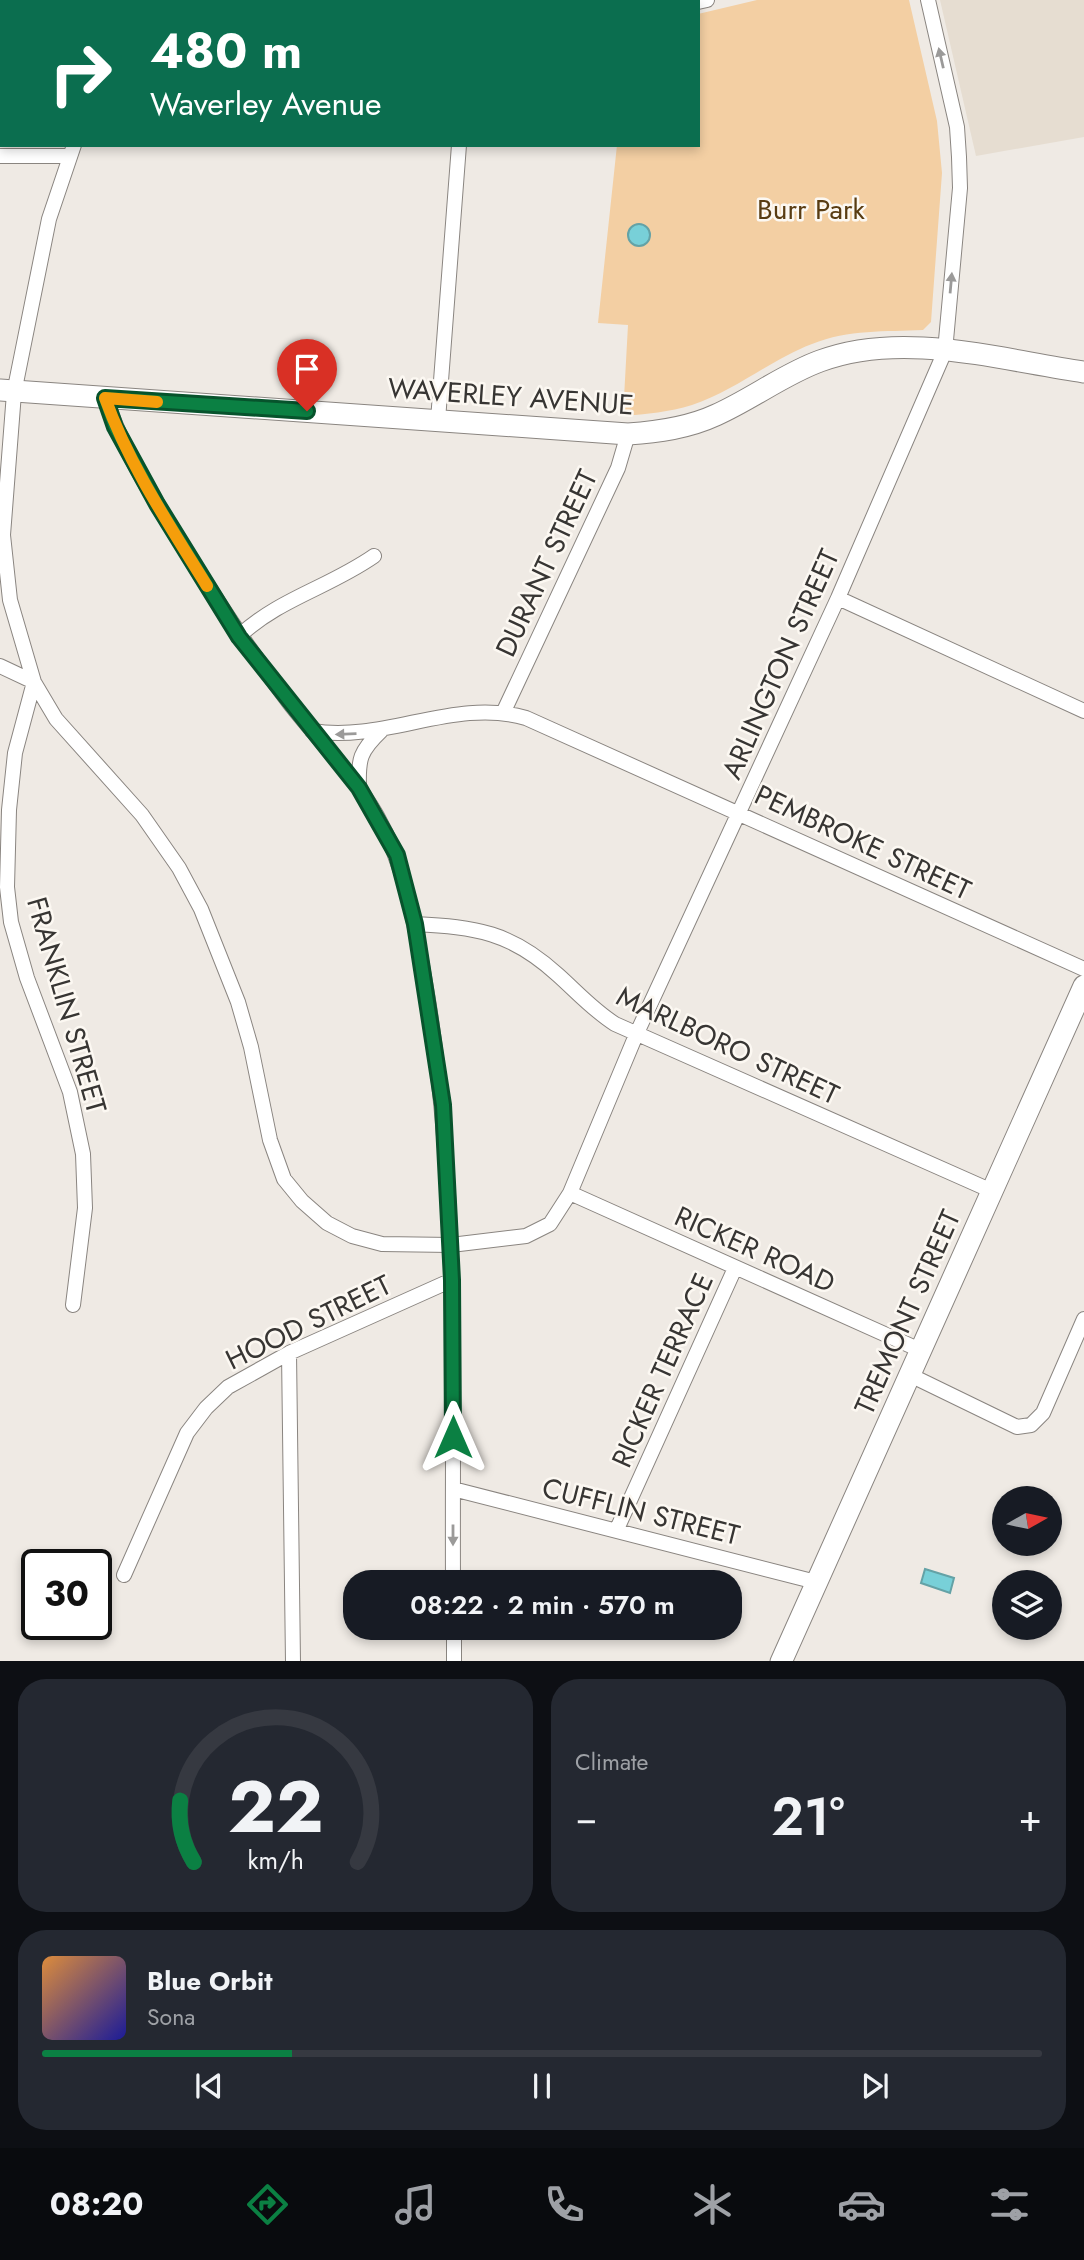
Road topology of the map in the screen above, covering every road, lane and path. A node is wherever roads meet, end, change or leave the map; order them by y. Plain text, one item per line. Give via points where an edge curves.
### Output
1 (928, 0) edge
2 (459, 147) edge
3 (72, 151) edge
4 (0, 156) edge
5 (945, 351) junction
6 (1084, 372) edge
7 (7, 392) edge
8 (105, 398) junction
9 (438, 420) junction
10 (628, 434) junction
11 (374, 556) dead end
12 (838, 598) junction
13 (239, 637) junction
14 (0, 666) edge
15 (34, 682) junction
16 (504, 711) junction
17 (1084, 711) edge
18 (381, 731) junction
19 (312, 732) junction
20 (359, 788) junction
21 (739, 812) junction
22 (6, 921) edge
23 (415, 924) junction
24 (1084, 969) edge
25 (1084, 986) edge
26 (636, 1035) junction
27 (992, 1191) junction
28 (570, 1194) junction
29 (450, 1245) junction
30 (735, 1268) junction
31 (452, 1280) junction
32 (73, 1305) dead end
33 (1084, 1319) edge
34 (919, 1350) junction
35 (289, 1353) junction
36 (910, 1375) junction
37 (453, 1489) junction
38 (617, 1530) junction
39 (453, 1570) edge
40 (124, 1575) dead end
41 (816, 1582) junction
42 (454, 1640) edge
43 (293, 1661) edge
44 (454, 1661) edge
45 (781, 1661) edge

5 -> 1 street, ARLINGTON STREET via 959,157 957,127
2 - 9 street
3 - 4 street
3 - 7 street via 49,219
5 - 6 street, WAVERLEY AVENUE
5 - 10 street, WAVERLEY AVENUE via 859,349 819,361 716,415 658,432
5 - 12 street, ARLINGTON STREET
7 - 8 street, WAVERLEY AVENUE
7 - 15 street via 3,535 10,600
8 - 9 street, WAVERLEY AVENUE
8 - 13 street via 115,427 157,504
9 - 10 street, WAVERLEY AVENUE
10 - 16 street, DURANT STREET via 618,468
11 - 13 street via 262,615
12 - 17 street
12 - 21 street, ARLINGTON STREET
13 - 19 street
14 - 15 street
15 - 22 street, FRANKLIN STREET via 15,753
15 - 29 street, ARLINGTON STREET via 55,719 142,815 201,909 238,1002 270,1140 284,1179 327,1223 352,1236 382,1244
16 - 18 street, PEMBROKE STREET via 476,712
16 - 21 street, PEMBROKE STREET
18 -> 19 street, PEMBROKE STREET
18 - 20 street via 364,747 358,763
19 - 20 street
20 - 23 street via 397,855
21 - 24 street, PEMBROKE STREET
21 - 26 street, ARLINGTON STREET
22 - 32 street, FRANKLIN STREET via 70,1092 83,1154 85,1208
23 - 26 street, MARLBORO STREET via 459,926 516,942 597,1013
23 - 29 street via 443,1105
25 - 27 street, TREMONT STREET
26 - 27 street, MARLBORO STREET
26 - 28 street, ARLINGTON STREET
27 - 34 street, TREMONT STREET
28 - 29 street, ARLINGTON STREET via 551,1224 539,1231
28 - 30 street, RICKER ROAD
29 - 31 street
30 - 34 street, RICKER ROAD
30 - 38 street, RICKER TERRACE
31 - 35 street, HOOD STREET
31 - 37 street
33 - 36 street via 1043,1413 1031,1425 1017,1427
34 - 36 street, TREMONT STREET
35 - 40 street, HOOD STREET via 228,1387 187,1433
35 - 43 street
36 - 41 street, TREMONT STREET
37 - 38 street, CUFFLIN STREET
37 -> 39 street
38 - 41 street, CUFFLIN STREET
41 - 45 street, TREMONT STREET
42 - 44 street

